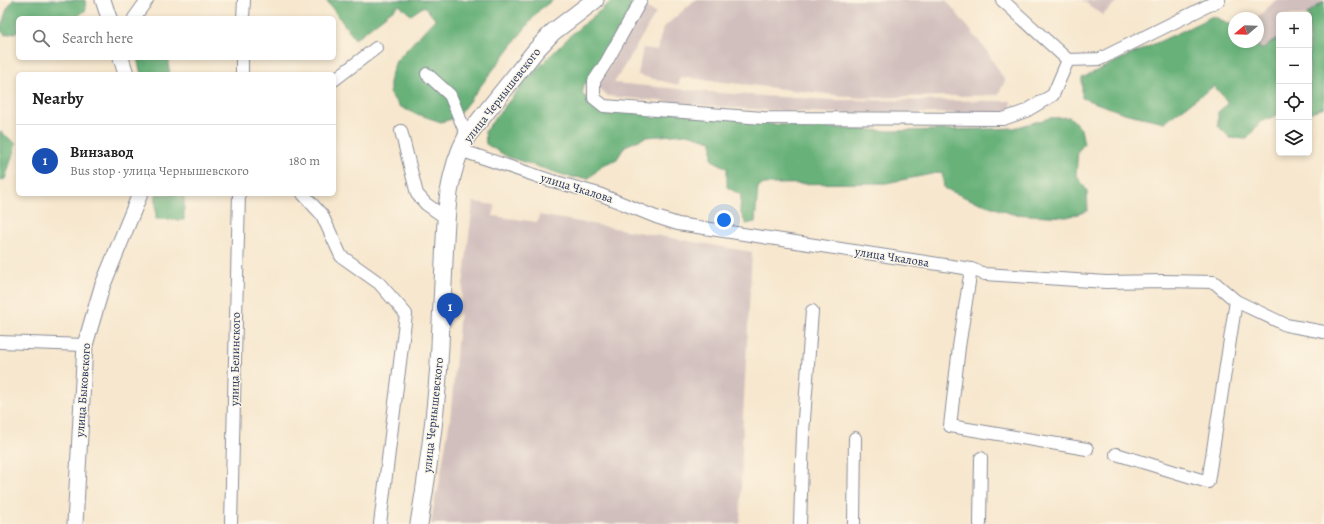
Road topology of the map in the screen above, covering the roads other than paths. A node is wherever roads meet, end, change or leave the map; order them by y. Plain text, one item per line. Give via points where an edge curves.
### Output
1 (103, 0) edge
2 (147, 0) edge
3 (244, 0) edge
4 (594, 0) edge
5 (641, 0) edge
6 (1002, 0) edge
7 (1219, 0) edge
8 (108, 16) edge
9 (135, 16) edge
10 (243, 16) edge
11 (376, 48) dead end
12 (122, 60) edge
13 (242, 60) edge
14 (1068, 60) junction
15 (125, 72) edge
16 (242, 72) edge
17 (427, 74) dead end
18 (336, 78) edge
19 (401, 131) dead end
20 (464, 143) junction
21 (139, 196) edge
22 (239, 196) edge
23 (305, 196) edge
24 (446, 218) junction
25 (971, 269) junction
26 (1236, 301) junction
27 (812, 311) dead end
28 (1324, 332) edge
29 (0, 342) edge
30 (85, 346) junction
31 (855, 438) dead end
32 (1087, 449) dead end
33 (1116, 454) dead end
34 (981, 458) dead end
35 (75, 524) edge
36 (231, 524) edge
37 (380, 524) edge
38 (419, 524) edge
39 (800, 524) edge
40 (854, 524) edge
41 (980, 524) edge

1 - 8 street
2 - 9 street
3 - 10 street
4 - 20 main road, улица Чернышевского via 553,32 536,50
5 - 14 street via 594,81 594,98 604,106 763,118 1003,119 1026,111 1053,95
6 - 14 street
7 - 14 street via 1100,59
11 - 18 street
12 - 15 street
13 - 16 street
17 - 20 street via 450,95
19 - 24 street via 417,194
20 - 24 main road, улица Чернышевского via 454,169
20 - 25 street, улица Чкалова via 549,180 599,194 678,224
21 - 30 street, улица Быковского via 102,287
22 - 36 street, улица Белинского
23 - 37 street via 322,215 341,256 379,284 406,314
24 - 38 main road, улица Чернышевского via 434,420
25 - 26 street, улица Чкалова via 985,274 1106,282 1214,282
25 - 32 street via 950,426
26 - 28 street, улица Чкалова via 1286,325
26 - 33 street via 1208,482
27 - 39 street via 803,433
29 - 30 street
30 - 35 street, улица Быковского
31 - 40 street
34 - 41 street

